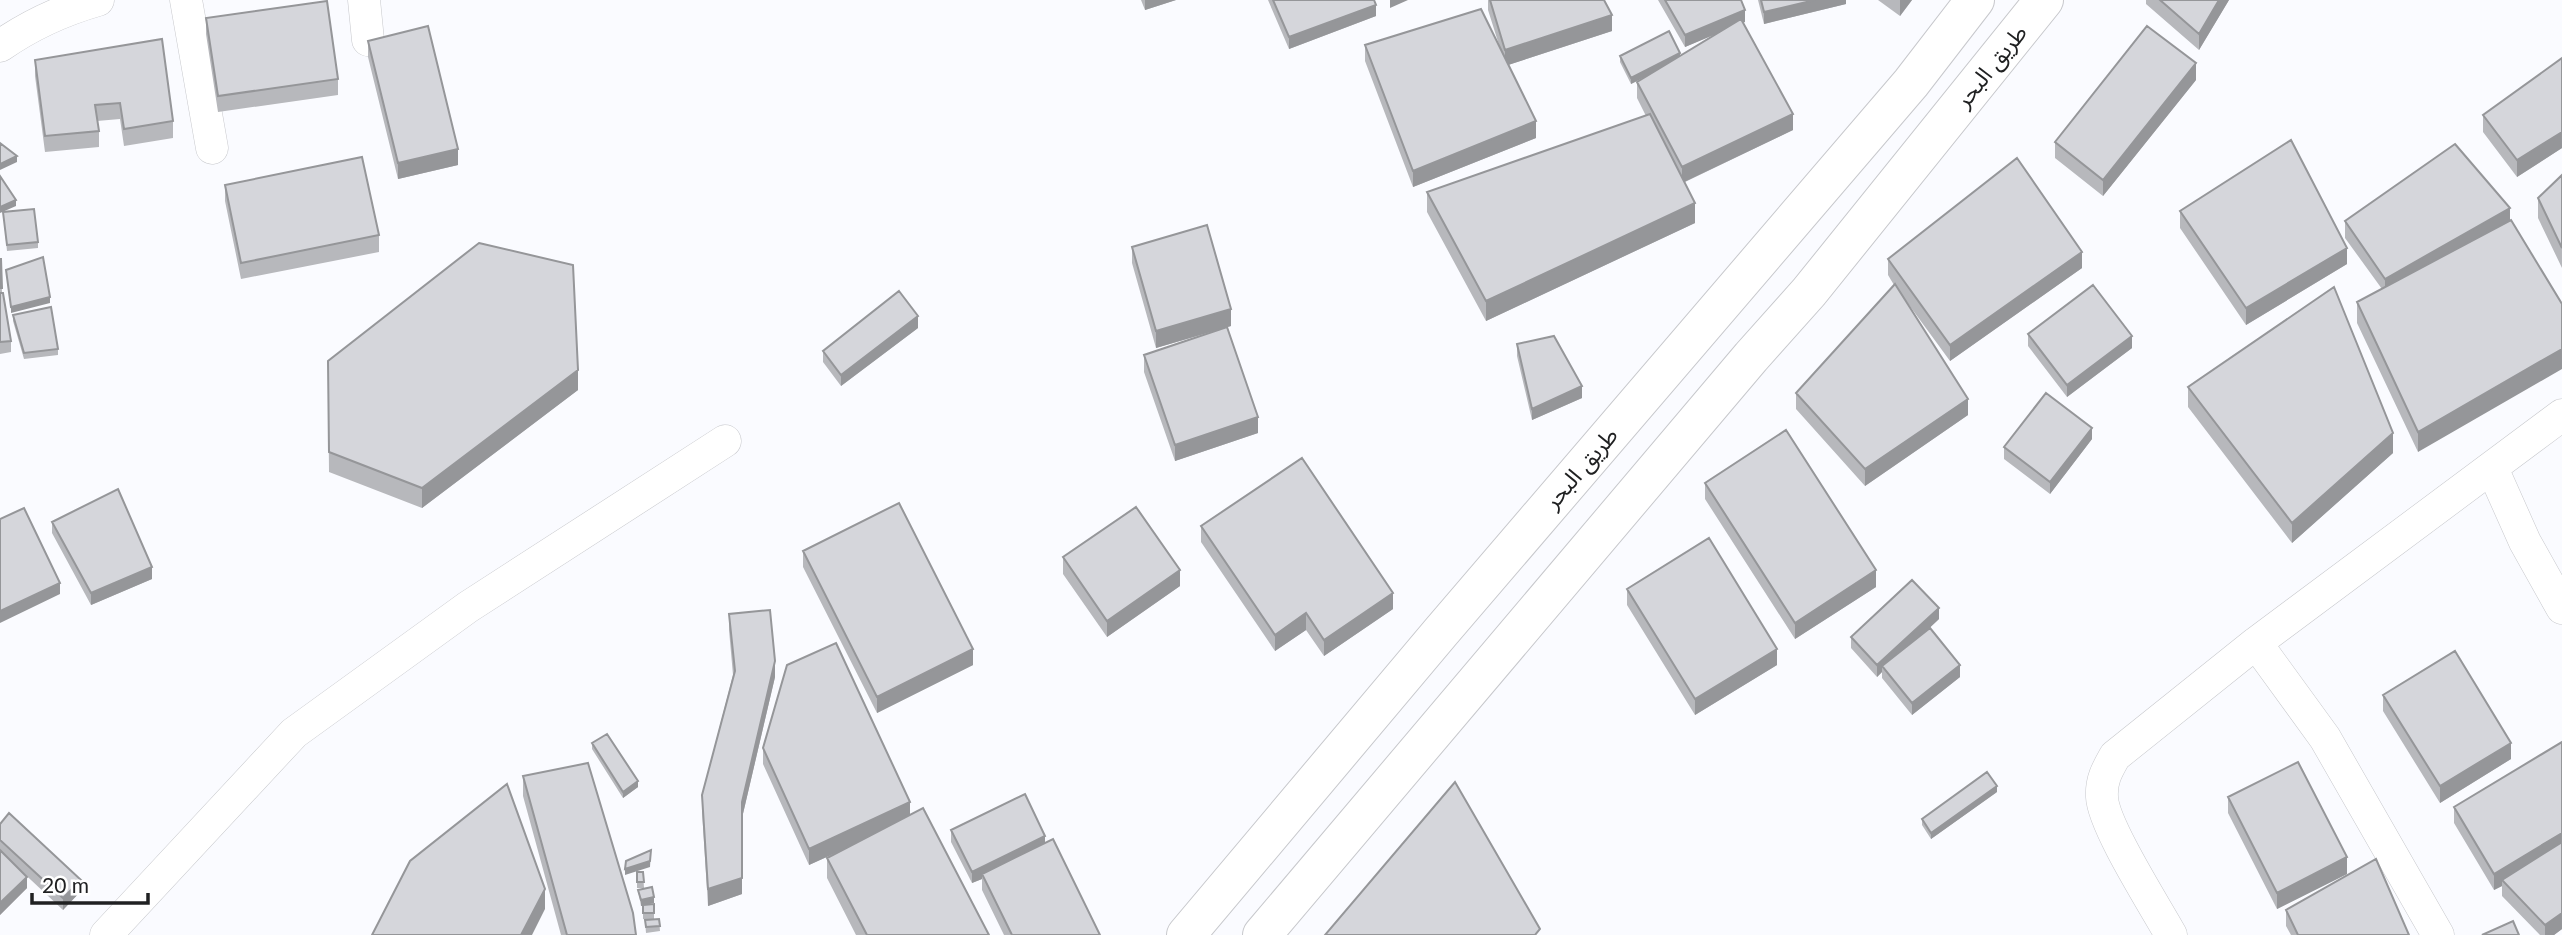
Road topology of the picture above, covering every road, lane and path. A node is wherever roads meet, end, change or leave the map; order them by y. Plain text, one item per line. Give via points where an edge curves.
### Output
1 (98, 0) edge
2 (187, 0) edge
3 (364, 0) edge
4 (1975, 0) edge
5 (2038, 2) edge
6 (368, 40) edge
7 (0, 46) edge
8 (212, 148) dead end
9 (1700, 330) junction
10 (1751, 357) junction
11 (2562, 415) edge
12 (725, 441) dead end
13 (2492, 468) junction
14 (2562, 608) edge
15 (2256, 643) junction
16 (106, 935) edge
17 (1185, 935) edge
18 (1262, 935) edge
19 (2171, 935) edge
20 (2438, 935) edge

1 - 7 street via 24,29
2 - 8 street
3 - 6 street
4 - 9 highway, طريق البحر via 1911,83
5 - 10 highway, طريق البحر via 1809,292
9 - 10 highway
9 - 17 highway, طريق البحر
10 - 18 highway, طريق البحر
11 - 13 street
12 - 16 street via 468,607 294,733
13 - 14 street via 2525,542
13 - 15 street
15 - 19 street via 2115,756 2104,775 2102,799 2111,826
15 - 20 street via 2325,738

